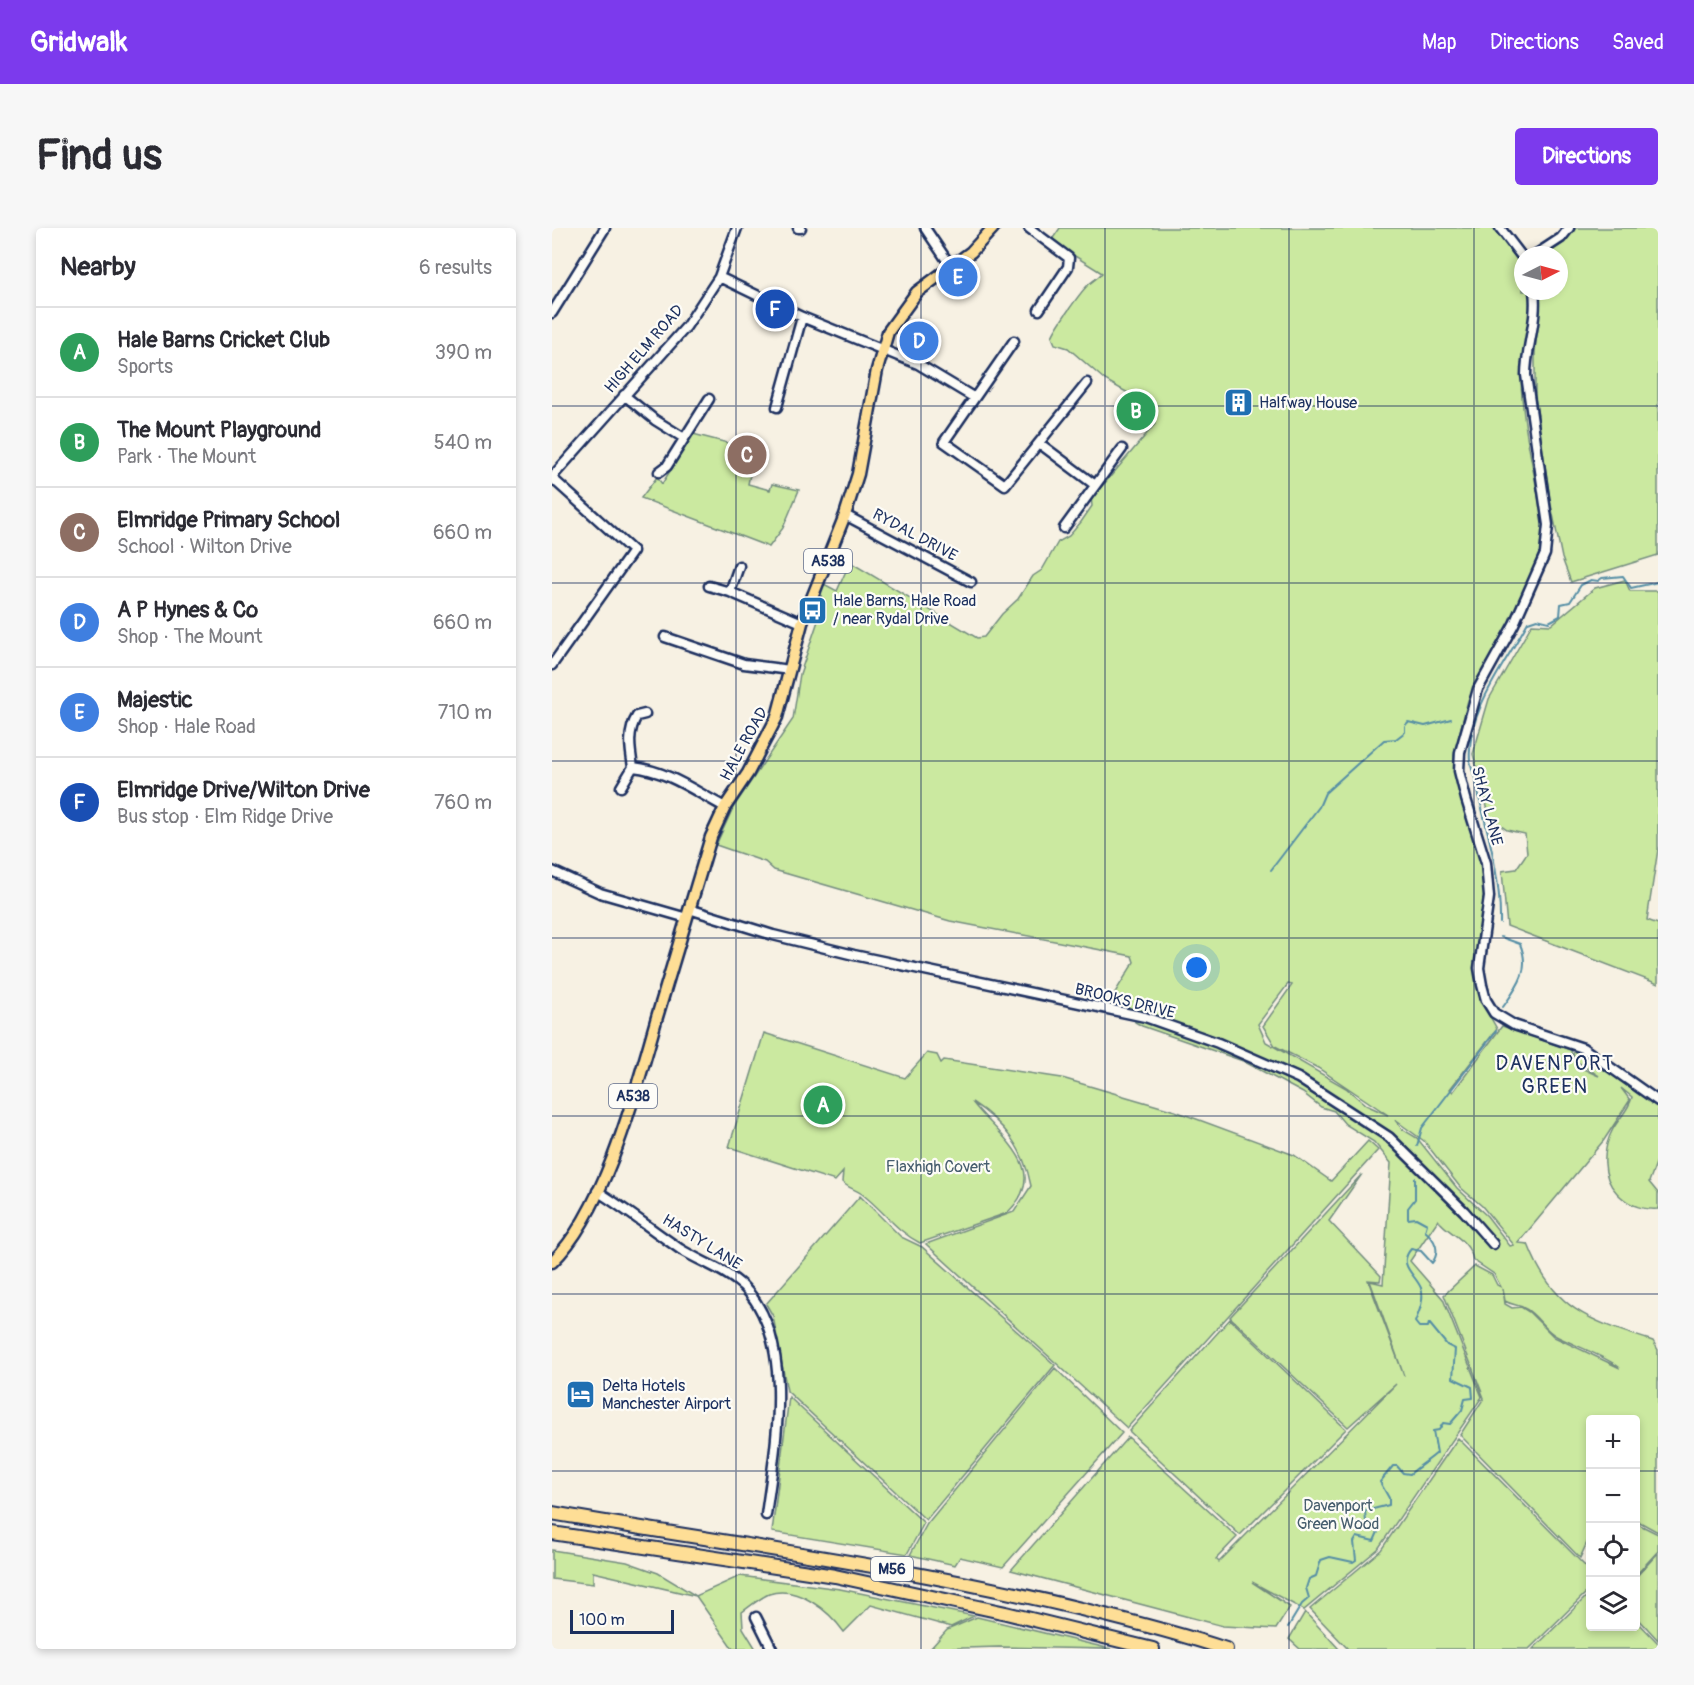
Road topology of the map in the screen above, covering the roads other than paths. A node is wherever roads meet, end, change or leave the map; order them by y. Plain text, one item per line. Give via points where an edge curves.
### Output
1 (605, 228) edge
2 (737, 228) edge
3 (925, 228) edge
4 (993, 228) edge
5 (1029, 228) edge
6 (1500, 228) edge
7 (1569, 228) edge
8 (1514, 246) edge
9 (1549, 246) edge
10 (950, 265) junction
11 (719, 277) junction
12 (1534, 300) edge
13 (1039, 310) dead end
14 (552, 313) edge
15 (802, 317) junction
16 (1014, 341) dead end
17 (882, 351) junction
18 (1087, 383) dead end
19 (624, 395) junction
20 (973, 397) junction
21 (709, 399) dead end
22 (777, 407) dead end
23 (684, 438) junction
24 (1039, 443) junction
25 (1122, 449) dead end
26 (659, 472) dead end
27 (552, 477) edge
28 (1095, 485) junction
29 (845, 515) junction
30 (1064, 528) dead end
31 (739, 566) dead end
32 (971, 582) dead end
33 (709, 586) dead end
34 (730, 592) junction
35 (802, 623) junction
36 (665, 637) dead end
37 (552, 665) edge
38 (790, 670) junction
39 (645, 714) dead end
40 (633, 767) junction
41 (621, 787) dead end
42 (724, 807) junction
43 (552, 872) edge
44 (688, 914) junction
45 (1658, 1101) edge
46 (597, 1191) junction
47 (1493, 1244) dead end
48 (552, 1262) edge
49 (552, 1514) edge
50 (766, 1515) dead end
51 (552, 1533) edge
52 (756, 1617) dead end
53 (772, 1649) edge
54 (1153, 1649) edge
55 (1226, 1649) edge

1 - 14 street
2 - 11 street, HIGH ELM ROAD
3 - 10 street
4 - 10 main road, HALE ROAD / A538 via 971,252
5 - 13 street via 1069,258 1068,267
6 - 8 street
7 - 9 street
10 - 17 main road, HALE ROAD / A538 via 907,302 888,332
11 - 15 street
11 - 19 street, HIGH ELM ROAD via 686,327
12 - 45 street, SHAY LANE via 1526,375 1548,525 1545,554 1514,624 1478,689 1460,752 1460,771 1486,863 1489,897 1479,968 1486,1000 1494,1013 1514,1025 1583,1048
15 - 17 street
15 - 22 street
16 - 20 street
17 - 20 street via 918,364
17 - 29 main road, HALE ROAD / A538 via 866,439
18 - 24 street
19 - 23 street
19 - 27 street, HIGH ELM ROAD
20 - 24 street via 944,442 979,467 1005,485
21 - 23 street
23 - 26 street
24 - 28 street
25 - 28 street
27 - 37 street via 633,551
28 - 30 street
29 - 32 street, RYDAL DRIVE
29 - 35 main road, HALE ROAD / A538
31 - 34 street
33 - 34 street
34 - 35 street
35 - 38 main road, HALE ROAD / A538
36 - 38 street via 744,664
38 - 42 main road, HALE ROAD / A538 via 767,740
39 - 40 street via 637,716 631,733
40 - 41 street
40 - 42 street via 671,776
42 - 44 main road, HALE ROAD / A538
43 - 44 street via 600,892
44 - 46 main road, HALE ROAD / A538 via 641,1074
44 - 47 street, BROOKS DRIVE via 854,955 1144,1017 1218,1043 1298,1078 1389,1137
46 - 48 main road, HALE ROAD / A538 via 570,1242
46 - 50 street, HASTY LANE via 683,1250 729,1275 744,1288 762,1314 769,1332 779,1408
49 - 55 highway, M56 via 836,1558 999,1590 1188,1636
51 - 54 highway, M56 via 835,1576
52 - 53 street

